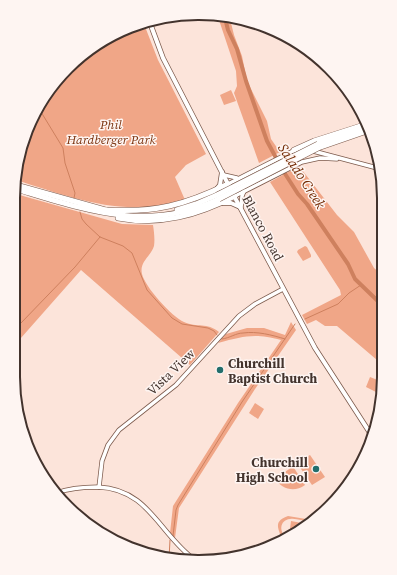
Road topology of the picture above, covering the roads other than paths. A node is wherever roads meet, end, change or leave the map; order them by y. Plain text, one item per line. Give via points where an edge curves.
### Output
1 (151, 26) edge
2 (362, 127) edge
3 (362, 128) edge
4 (364, 132) edge
5 (318, 146) junction
6 (292, 151) junction
7 (374, 168) edge
8 (375, 170) edge
9 (223, 173) junction
10 (240, 177) junction
11 (228, 184) junction
12 (20, 185) edge
13 (20, 190) edge
14 (246, 190) junction
15 (235, 196) junction
16 (219, 198) junction
17 (241, 208) junction
18 (283, 289) junction
19 (369, 430) edge
20 (99, 487) junction
21 (62, 491) edge
22 (189, 555) edge

1 - 9 main road, Blanco Road via 163,58
2 - 6 highway via 314,141
3 - 5 highway
4 - 5 highway
5 - 16 highway, bridge
6 - 7 street via 304,149
6 - 10 street
8 - 14 street via 330,158 313,159 295,164
9 - 10 street via 232,178
9 - 11 main road, Blanco Road
9 - 16 main road
10 - 11 street
10 - 14 street via 239,184
11 - 15 main road, Blanco Road
11 - 16 highway
12 - 16 highway via 101,209 131,213 170,212
13 - 16 highway via 94,212 120,216 170,215 194,209
14 - 15 street
14 - 17 street via 242,196
15 - 16 highway
15 - 17 main road, Blanco Road
16 - 17 main road
17 - 18 main road, Blanco Road
18 - 19 main road, Blanco Road via 318,353
18 - 20 street, Vista View via 239,316 176,385 119,430 108,445 102,461
20 - 21 street
20 - 22 street via 117,490 135,498

